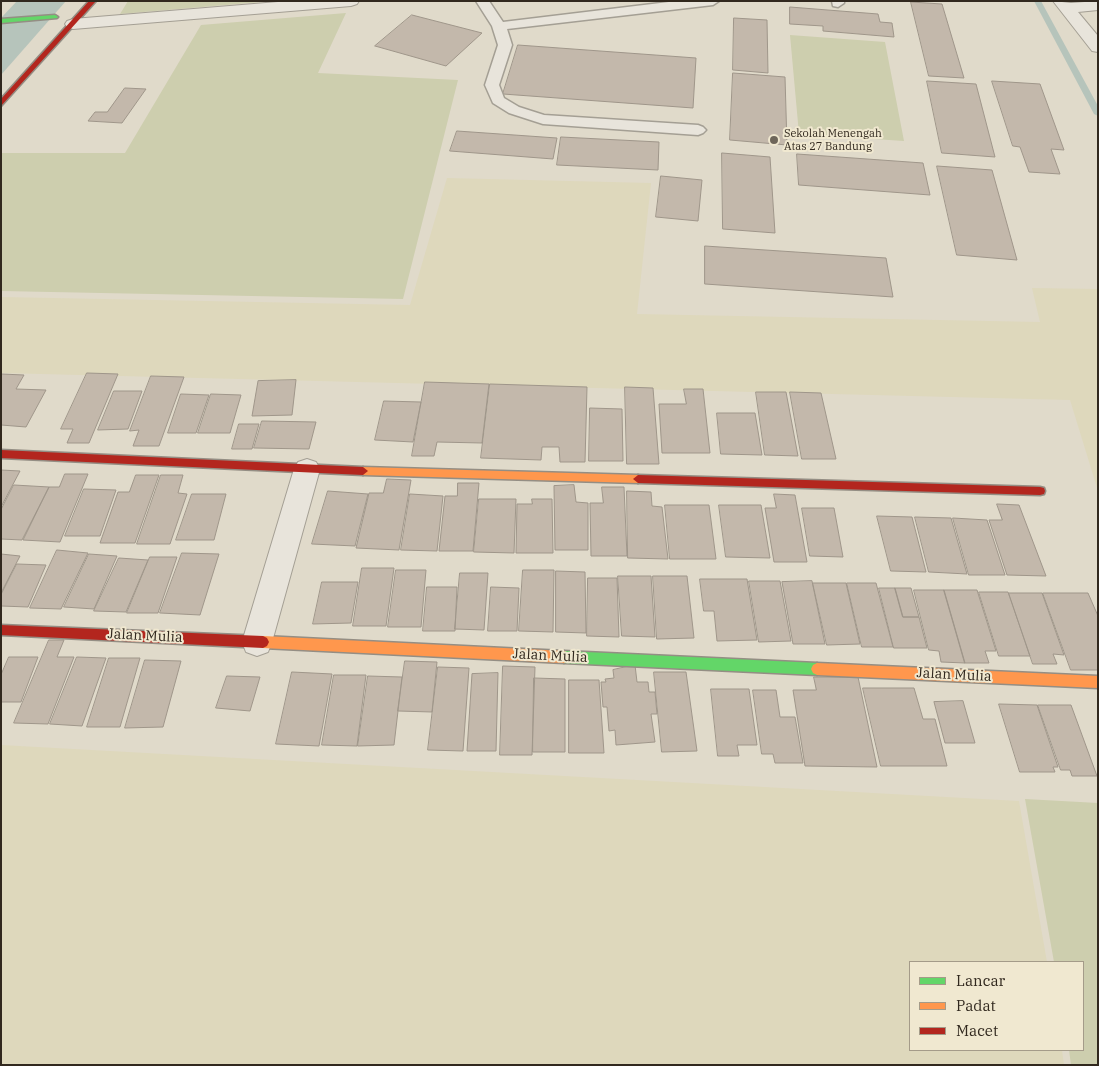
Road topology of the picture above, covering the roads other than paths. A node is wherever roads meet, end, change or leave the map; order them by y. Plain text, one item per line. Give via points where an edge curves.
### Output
1 (93, 1) edge
2 (351, 1) edge
3 (713, 1) edge
4 (483, 4) edge
5 (1063, 4) edge
6 (1098, 5) edge
7 (55, 17) dead end
8 (1, 21) edge
9 (73, 24) junction
10 (499, 26) junction
11 (1098, 47) edge
12 (1, 104) edge
13 (698, 130) dead end
14 (1, 454) edge
15 (307, 469) junction
16 (1040, 491) dead end
17 (1, 630) edge
18 (257, 642) junction
19 (1098, 682) edge

1 - 9 street
2 - 9 street
3 - 10 lane
4 - 10 lane
5 - 6 street
5 - 11 street
7 - 8 street
9 - 12 street
10 - 13 lane via 505,45 492,85 498,100 514,110 543,119
14 - 15 street
15 - 16 street
15 - 18 street
17 - 18 street, Jalan Mulia
18 - 19 street, Jalan Mulia

